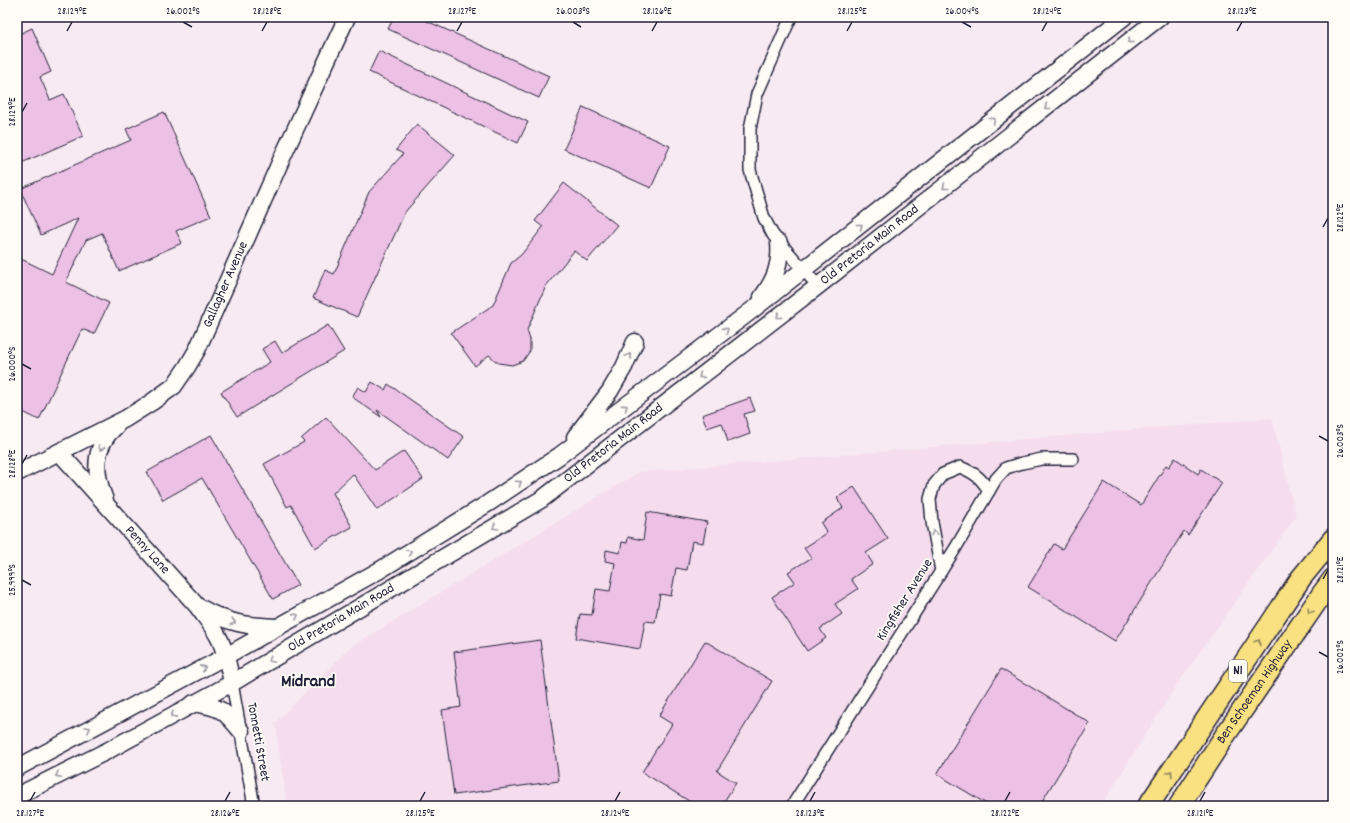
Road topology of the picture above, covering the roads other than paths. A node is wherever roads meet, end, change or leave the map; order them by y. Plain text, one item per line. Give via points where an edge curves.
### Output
1 (347, 17) edge
2 (791, 17) edge
3 (1124, 17) edge
4 (1160, 17) edge
5 (779, 243) junction
6 (803, 270) junction
7 (818, 286) junction
8 (751, 311) junction
9 (635, 342) dead end
10 (125, 419) junction
11 (59, 452) junction
12 (559, 456) junction
13 (1073, 458) dead end
14 (17, 473) edge
15 (988, 491) junction
16 (109, 509) junction
17 (1333, 539) edge
18 (941, 571) junction
19 (1333, 579) edge
20 (198, 607) junction
21 (276, 627) junction
22 (226, 656) junction
23 (232, 683) junction
24 (194, 703) junction
25 (241, 731) junction
26 (17, 768) edge
27 (17, 796) edge
28 (254, 806) edge
29 (792, 806) edge
30 (1148, 806) edge
31 (1179, 806) edge

1 - 10 main road, Gallagher Avenue via 194,356 174,386
2 - 5 street via 757,94 749,141 750,170 756,193 764,218
6 -> 3 main road, Old Pretoria Main Road
4 -> 7 main road, Old Pretoria Main Road
5 - 6 street
5 - 8 main road via 780,258 777,272
6 - 7 street
6 - 8 main road, Old Pretoria Main Road
7 -> 23 main road, Old Pretoria Main Road via 542,499
12 -> 8 main road, Old Pretoria Main Road
12 -> 9 main road via 610,391
10 - 11 main road, Gallagher Avenue
10 -> 16 main road via 104,441 97,462 98,483
11 - 14 main road, Gallagher Avenue
11 - 16 main road, Penny Lane
21 -> 12 main road, Old Pretoria Main Road via 380,570
13 - 15 street, Kingfisher Avenue via 1042,459 1006,468
15 - 18 street, Kingfisher Avenue
18 -> 15 street via 930,499 934,485 943,474 960,467 978,476
16 - 20 main road, Penny Lane
30 -> 17 highway, Ben Schoeman Highway / N1 via 1301,578
18 - 29 street, Kingfisher Avenue
19 -> 31 highway, Ben Schoeman Highway / N1
20 -> 21 main road via 238,624
20 - 22 main road, Penny Lane via 214,628
21 - 22 main road, Old Pretoria Main Road
22 - 23 main road, Penny Lane
26 -> 22 main road, Old Pretoria Main Road
23 - 24 main road, Old Pretoria Main Road
23 - 25 street, Tonnetti Street
24 - 25 main road via 221,709
24 -> 27 main road, Old Pretoria Main Road via 107,751
25 - 28 street, Tonnetti Street

